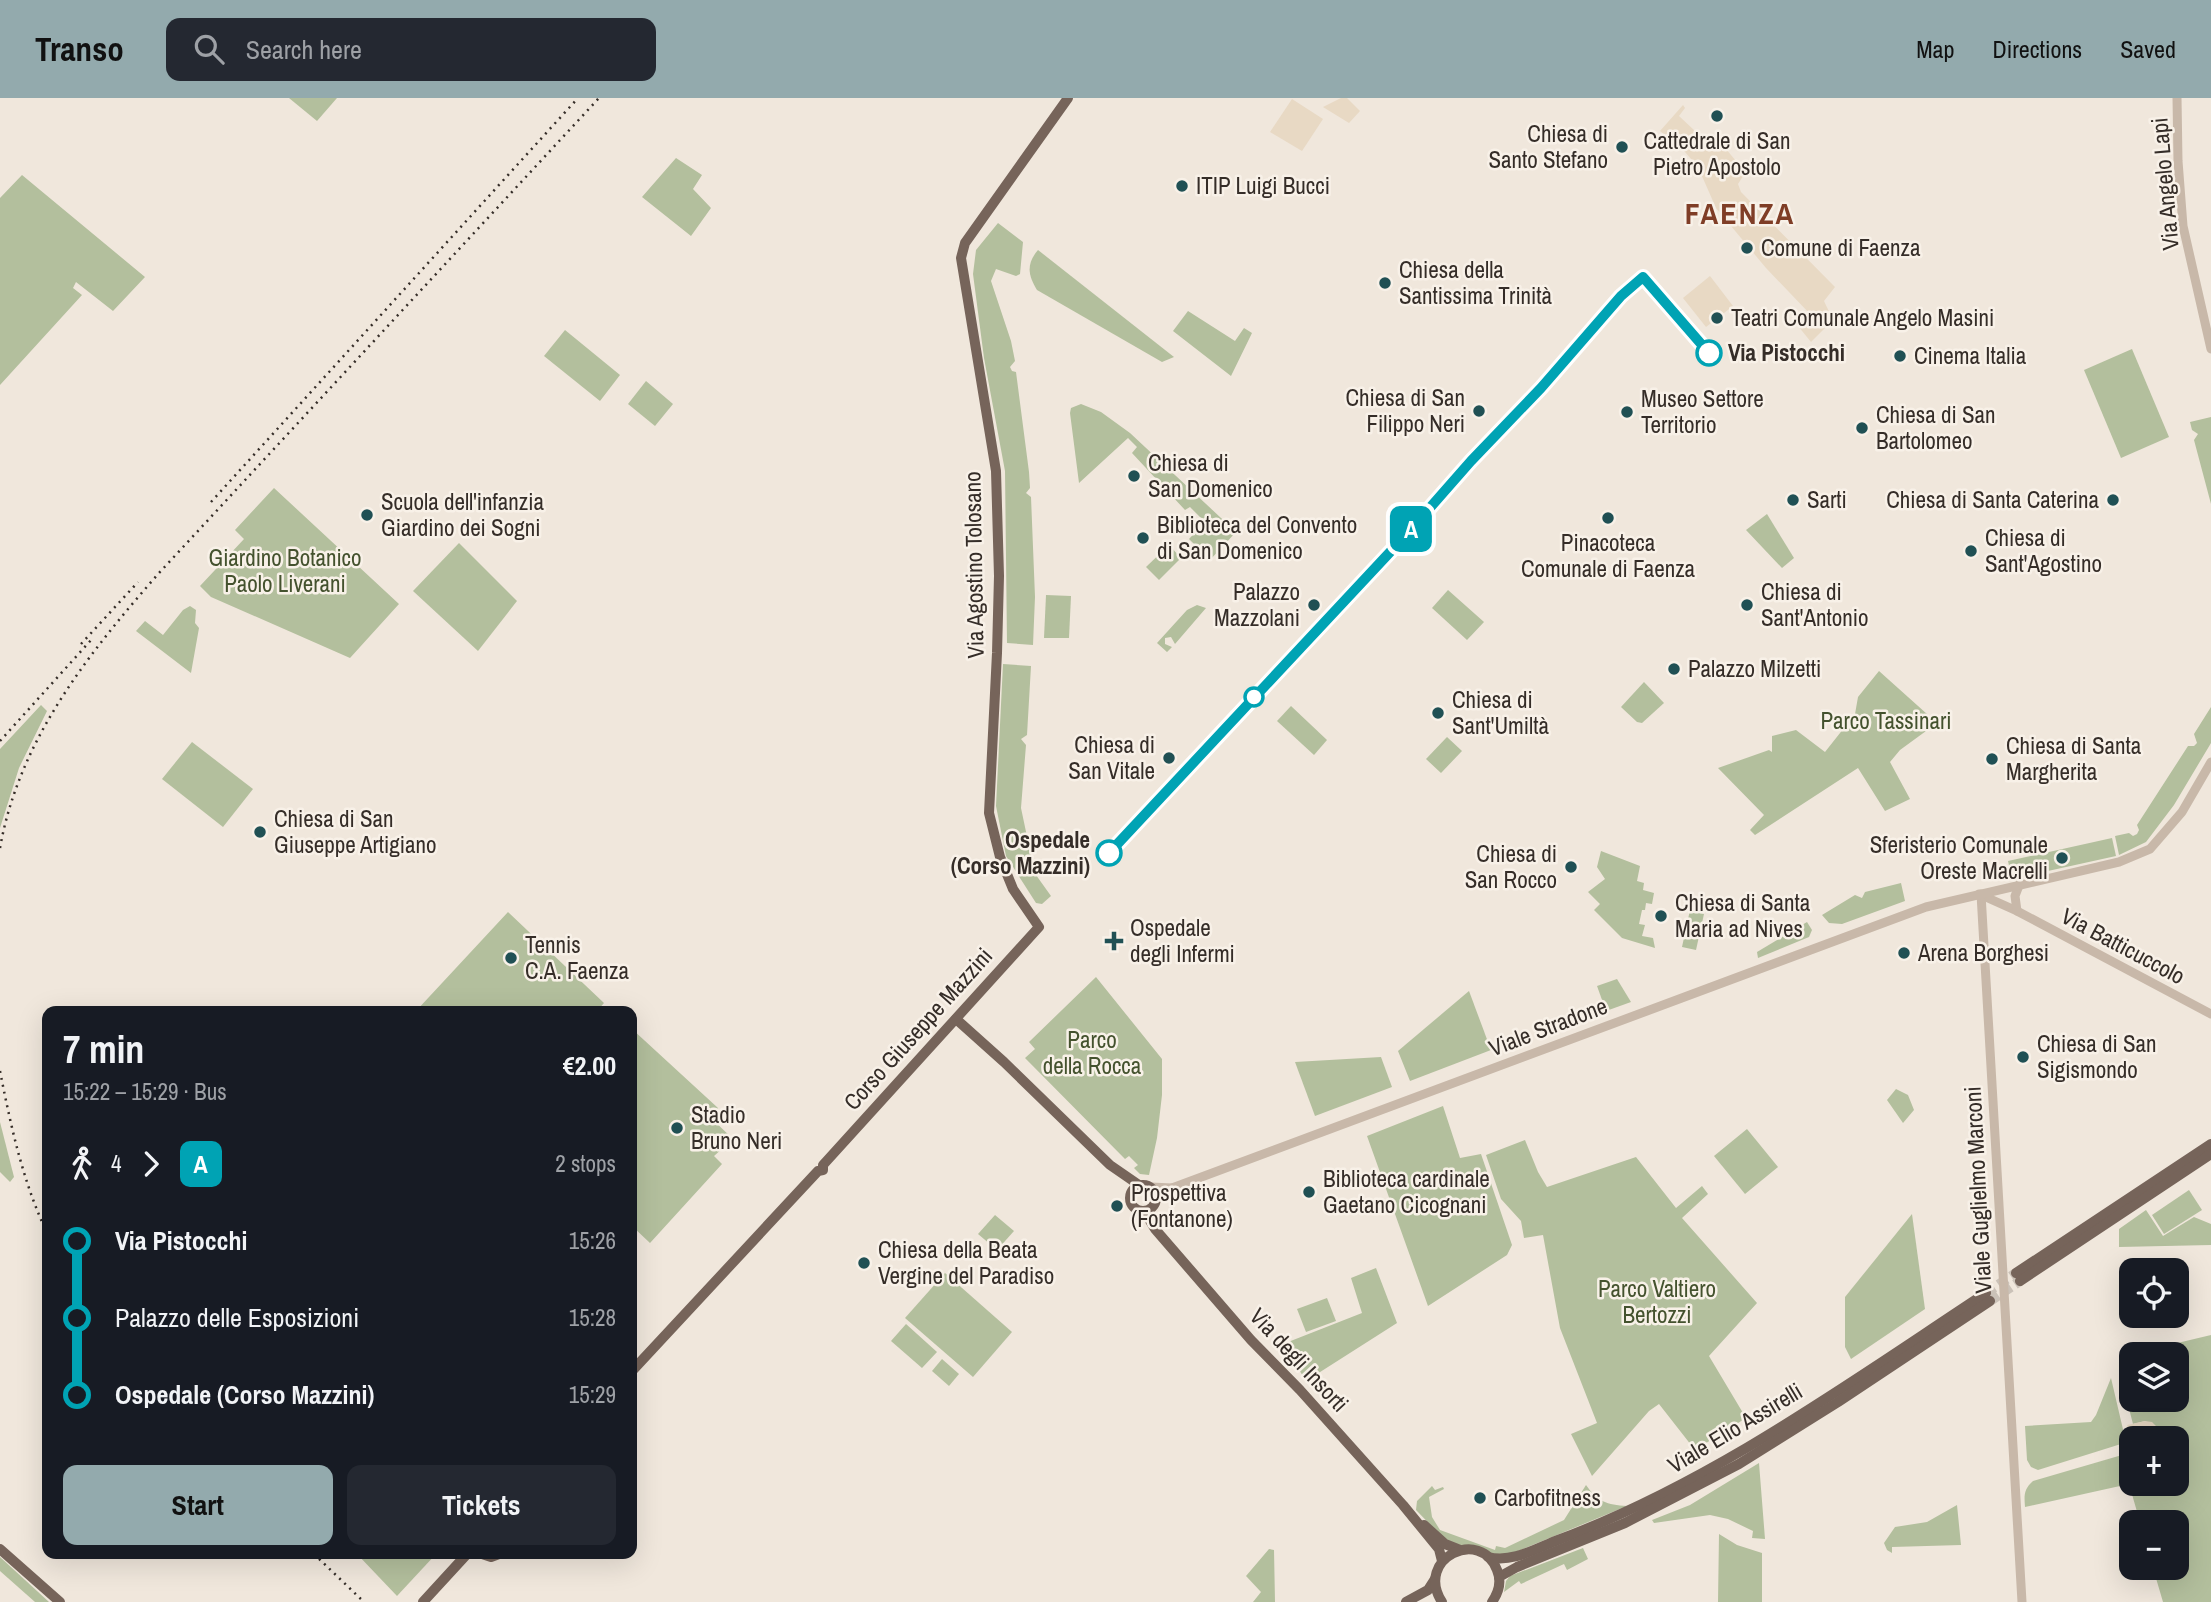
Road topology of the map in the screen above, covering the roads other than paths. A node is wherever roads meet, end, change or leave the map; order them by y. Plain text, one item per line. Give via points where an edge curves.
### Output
1 (1068, 98) edge
2 (2177, 98) edge
3 (2211, 349) edge
4 (2211, 762) edge
5 (2020, 883) junction
6 (1981, 894) junction
7 (2017, 911) junction
8 (1039, 927) joint
9 (2211, 1014) edge
10 (956, 1019) junction
11 (2211, 1144) edge
12 (2211, 1154) edge
13 (1110, 1165) junction
14 (1139, 1185) junction
15 (1151, 1187) junction
16 (1172, 1188) junction
17 (1130, 1194) junction
18 (1152, 1205) junction
19 (637, 1366) edge
20 (1413, 1517) junction
21 (0, 1549) edge
22 (1460, 1550) junction
23 (1488, 1557) junction
24 (463, 1559) edge
25 (1442, 1561) junction
26 (1499, 1577) junction
27 (1435, 1579) junction
28 (1493, 1601) edge
29 (60, 1602) edge
30 (423, 1602) edge
31 (1406, 1602) edge
32 (1442, 1602) edge
33 (2022, 1602) edge

1 - 8 main road, Via Agostino Tolosano via 965,243 961,258 996,471 999,576 989,813 1013,889
2 - 3 street, Via Angelo Lapi via 2183,226
4 - 5 street via 2182,812 2150,849 2119,862
5 - 6 street
5 - 7 street via 2015,896
6 - 7 street, Via Batticuccolo
6 - 16 street, Viale Stradone via 1957,895 1860,930
6 - 33 street, Viale Guglielmo Marconi
7 - 9 street, Via Batticuccolo
8 - 10 main road, Corso Giuseppe Mazzini
10 - 13 main road
10 - 19 main road, Corso Giuseppe Mazzini
11 - 12 main road via 2018,1277
13 - 14 main road
13 - 17 main road
14 - 15 main road
14 - 17 main road
15 - 16 street, Viale Stradone
15 - 18 main road
16 - 18 street, Viale Stradone
17 - 18 main road via 1134,1207
18 - 20 main road, Via degli Insorti via 1155,1228
20 - 22 main road, Via degli Insorti via 1445,1544
20 - 25 main road, Via degli Insorti via 1439,1549
21 - 29 main road
22 - 23 main road, Viale Elio Assirelli
22 - 25 main road
23 - 26 main road
23 - 26 main road, Viale Elio Assirelli via 1511,1558 1677,1488 1988,1297 1838,1402 1739,1464 1625,1523
24 - 30 main road
25 - 27 main road
26 - 28 main road
27 - 31 main road via 1428,1590
27 - 32 main road

